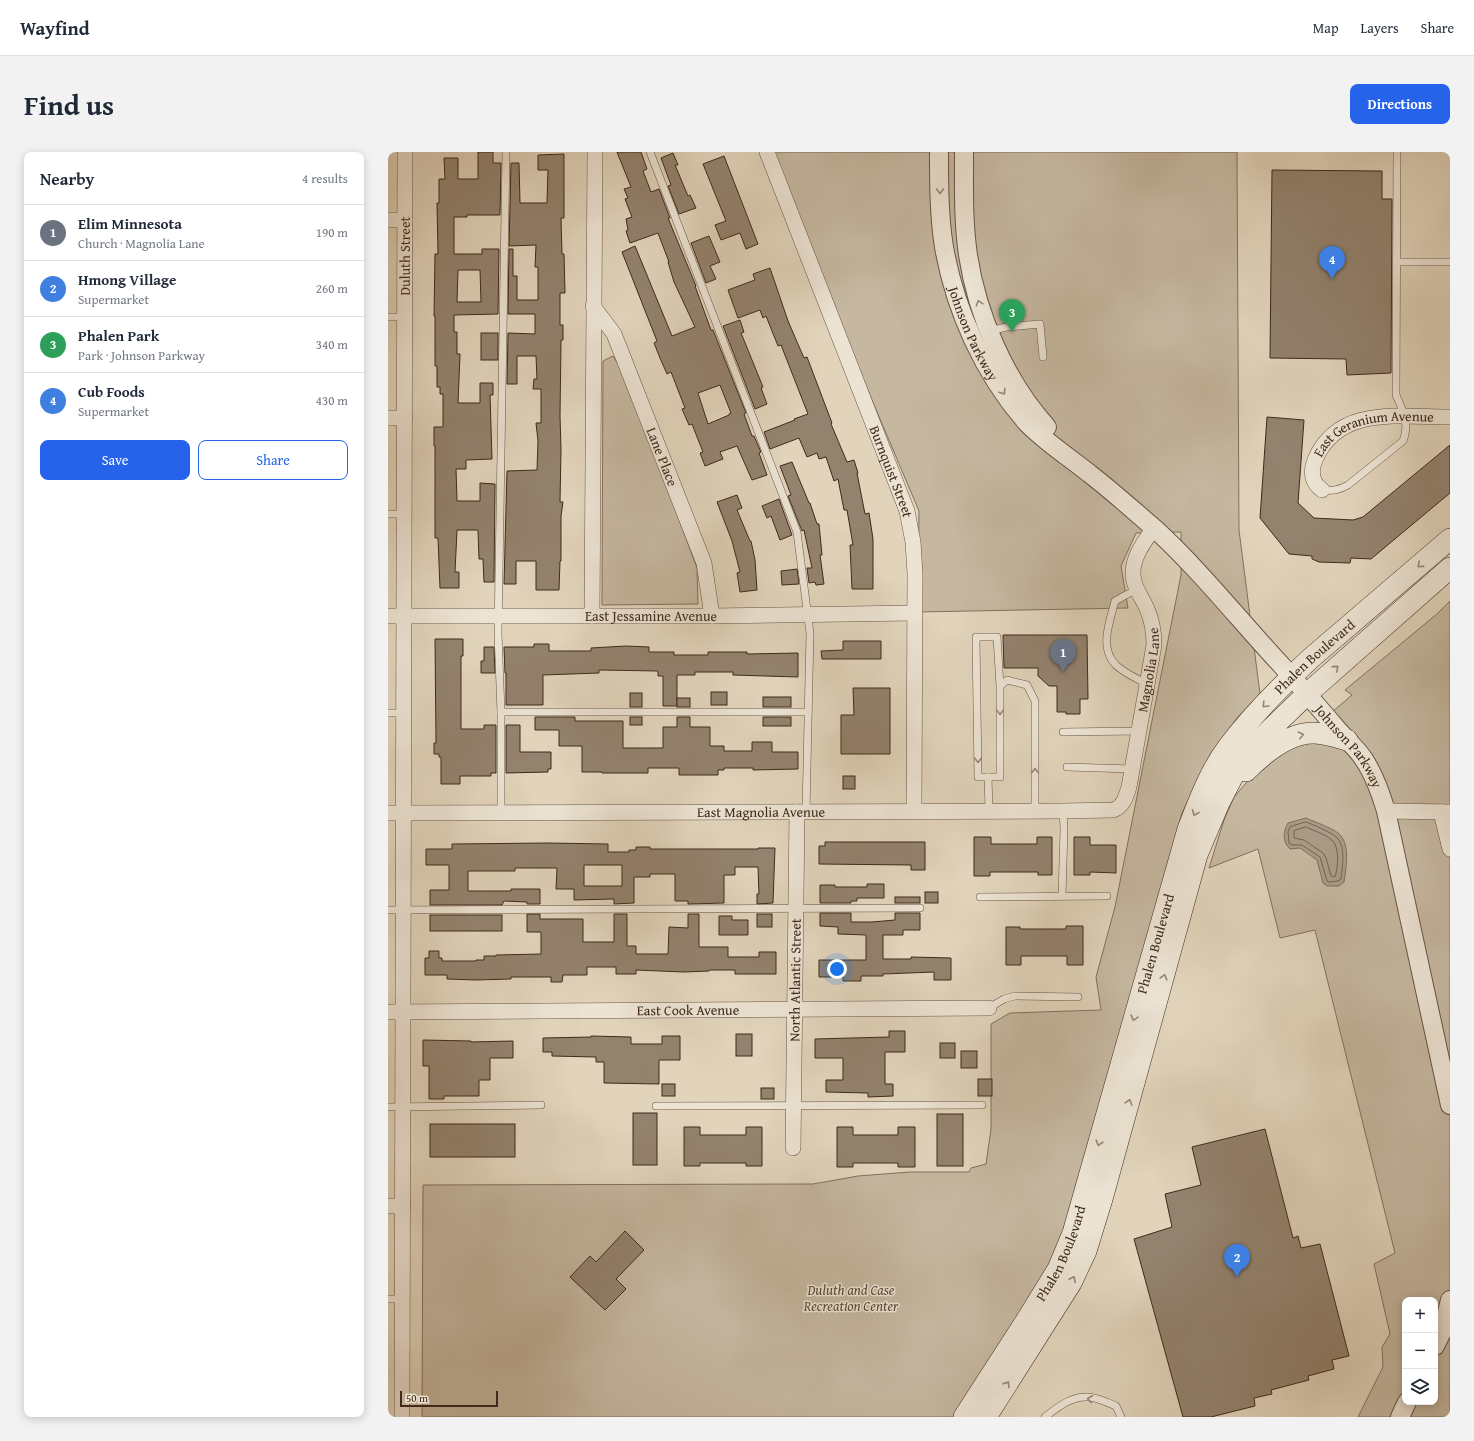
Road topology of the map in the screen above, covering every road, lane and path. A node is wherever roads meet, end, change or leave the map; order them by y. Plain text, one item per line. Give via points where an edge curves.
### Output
1 (405, 152) edge
2 (506, 152) edge
3 (595, 152) edge
4 (650, 152) edge
5 (767, 152) edge
6 (939, 152) edge
7 (964, 152) edge
8 (1397, 152) edge
9 (388, 220) edge
10 (405, 220) junction
11 (1396, 262) junction
12 (1450, 262) edge
13 (593, 306) junction
14 (388, 317) edge
15 (405, 317) junction
16 (981, 336) junction
17 (1043, 357) dead end
18 (1406, 417) junction
19 (1450, 417) edge
20 (388, 418) edge
21 (404, 418) junction
22 (1322, 490) joint
23 (388, 514) edge
24 (404, 514) junction
25 (1154, 528) junction
26 (1450, 539) edge
27 (1450, 568) edge
28 (1137, 589) junction
29 (914, 613) junction
30 (807, 615) junction
31 (388, 616) edge
32 (404, 616) junction
33 (499, 616) junction
34 (592, 616) junction
35 (712, 616) junction
36 (1292, 676) junction
37 (1147, 684) junction
38 (1000, 686) junction
39 (1307, 694) junction
40 (501, 712) junction
41 (808, 712) junction
42 (388, 713) edge
43 (404, 713) junction
44 (1139, 731) junction
45 (1063, 732) dead end
46 (1347, 740) junction
47 (1067, 767) dead end
48 (1132, 769) junction
49 (988, 776) junction
50 (1126, 796) joint
51 (989, 810) junction
52 (1035, 810) junction
53 (914, 811) junction
54 (1063, 811) junction
55 (501, 812) junction
56 (802, 812) junction
57 (1386, 812) junction
58 (1446, 812) edge
59 (388, 813) edge
60 (404, 813) junction
61 (1203, 842) junction
62 (1450, 849) edge
63 (1062, 896) junction
64 (1107, 896) dead end
65 (980, 897) dead end
66 (796, 908) junction
67 (920, 908) dead end
68 (404, 909) junction
69 (388, 910) edge
70 (1078, 997) dead end
71 (989, 1008) joint
72 (795, 1009) junction
73 (388, 1012) edge
74 (403, 1012) junction
75 (541, 1105) dead end
76 (794, 1105) junction
77 (982, 1105) dead end
78 (1450, 1105) edge
79 (656, 1106) dead end
80 (388, 1107) edge
81 (403, 1107) junction
82 (793, 1148) dead end
83 (388, 1206) edge
84 (403, 1206) junction
85 (395, 1299) edge
86 (1450, 1300) edge
87 (1438, 1340) edge
88 (395, 1397) edge
89 (1406, 1405) edge
90 (402, 1417) edge
91 (964, 1417) edge
92 (986, 1417) edge
93 (1045, 1417) edge
94 (1121, 1417) edge
95 (1400, 1417) edge

1 - 10 street, Duluth Street
2 - 33 lane
3 - 13 street
4 - 30 lane via 797,532
5 - 29 street, Burnquist Street via 907,511 913,542
6 -> 16 street, Johnson Parkway via 940,213 944,247 962,311
16 -> 7 street, Johnson Parkway via 968,255
8 - 11 lane
9 - 10 street
10 - 15 street, Duluth Street
11 - 12 lane
11 - 18 lane via 1396,395
13 - 34 street
13 - 35 street, Lane Place via 614,334 704,563
14 - 15 lane
15 - 21 street, Duluth Street
16 - 17 lane via 1006,326 1040,324
16 - 25 street, Johnson Parkway via 985,364 1004,394 1027,422 1056,450 1090,474
18 - 19 street, East Geranium Avenue
18 - 22 lane via 1403,441 1348,485 1333,491
18 - 22 street, East Geranium Avenue via 1371,417 1339,430 1324,445 1312,466 1316,486
20 - 21 street
21 - 24 street, Duluth Street
23 - 24 lane
24 - 32 street, Duluth Street
25 - 28 street, Magnolia Lane via 1144,541 1133,567
25 - 36 street, Johnson Parkway via 1209,584
26 -> 36 main road, Phalen Boulevard
39 -> 27 main road, Phalen Boulevard
28 - 37 street, Magnolia Lane via 1154,632
28 - 37 lane via 1115,601 1106,632 1107,649 1114,664
29 - 30 street, East Jessamine Avenue
29 - 53 street, Burnquist Street
30 - 35 street, East Jessamine Avenue
30 - 41 lane via 810,633
31 - 32 street, East Jessamine Avenue
32 - 33 street, East Jessamine Avenue
32 - 43 street, Duluth Street
33 - 34 street, East Jessamine Avenue
33 - 40 lane
34 - 35 street, East Jessamine Avenue
36 - 39 street, Johnson Parkway
36 -> 91 main road, Phalen Boulevard via 1228,748 1206,786 1188,829 1073,1233 1050,1282
37 - 44 street, Magnolia Lane
38 -> 49 lane via 1000,776
38 -> 49 lane via 997,637 976,637 978,776
52 -> 38 lane via 1035,701 1027,686 1007,680
39 - 46 street, Johnson Parkway
39 - 61 main road, Phalen Boulevard via 1250,749 1218,803
40 - 41 lane
40 - 55 lane
41 - 56 lane
42 - 43 lane
43 - 60 street, Duluth Street
44 - 45 lane
44 - 48 street, Magnolia Lane
46 - 57 street, Johnson Parkway via 1363,759
61 -> 46 main road via 1238,780 1258,760 1284,741 1311,733
47 - 48 lane
48 - 50 street, Magnolia Lane
49 - 51 lane
50 - 54 street, East Magnolia Avenue via 1121,806 1112,810
51 - 52 street, East Magnolia Avenue
51 - 53 street, East Magnolia Avenue
52 - 54 street, East Magnolia Avenue
53 - 56 street, East Magnolia Avenue
54 - 63 lane
55 - 56 street, East Magnolia Avenue
55 - 60 street, East Magnolia Avenue
56 - 66 street, North Atlantic Street
57 - 58 street
57 - 78 street, Johnson Parkway
58 - 62 street
59 - 60 street, East Magnolia Avenue
60 - 68 street, Duluth Street
92 -> 61 main road, Phalen Boulevard via 1071,1283 1086,1251
63 - 64 lane
63 - 65 lane
66 - 67 lane
66 - 68 lane
66 - 72 street, North Atlantic Street
68 - 69 lane
68 - 74 street, Duluth Street
70 - 71 lane via 1015,996
71 - 72 street, East Cook Avenue
72 - 74 street, East Cook Avenue
72 - 76 street, North Atlantic Street
73 - 74 street, East Cook Avenue
74 - 81 street, Duluth Street
75 - 81 lane
76 - 77 lane
76 - 79 lane
76 - 82 street, North Atlantic Street
80 - 81 lane
81 - 84 street, Duluth Street
83 - 84 street
84 - 85 street, Duluth Street
85 - 88 street, Duluth Street
86 - 87 street
88 - 90 street, Duluth Street
89 - 95 street
94 -> 93 lane via 1116,1406 1089,1397 1072,1399

